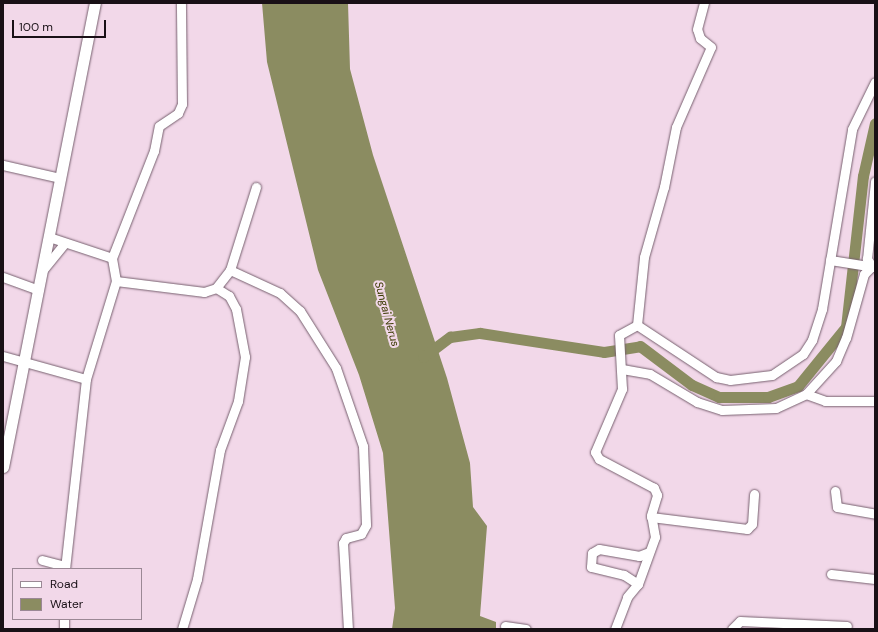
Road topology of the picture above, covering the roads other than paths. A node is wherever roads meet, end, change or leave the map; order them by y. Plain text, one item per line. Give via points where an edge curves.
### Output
1 (95, 3) edge
2 (181, 3) edge
3 (704, 3) edge
4 (875, 82) edge
5 (3, 165) edge
6 (60, 178) junction
7 (875, 181) edge
8 (256, 187) dead end
9 (49, 237) junction
10 (64, 244) junction
11 (112, 258) junction
12 (830, 260) junction
13 (871, 266) edge
14 (230, 270) junction
15 (42, 271) junction
16 (3, 277) edge
17 (116, 281) junction
18 (216, 288) junction
19 (38, 290) junction
20 (637, 325) junction
21 (3, 356) edge
22 (22, 363) junction
23 (621, 366) junction
24 (86, 379) junction
25 (806, 394) junction
26 (875, 401) edge
27 (3, 467) edge
28 (835, 491) dead end
29 (754, 494) dead end
30 (875, 514) edge
31 (651, 517) junction
32 (649, 552) junction
33 (42, 560) dead end
34 (65, 568) edge
35 (831, 574) dead end
36 (875, 579) edge
37 (638, 584) junction
38 (506, 626) dead end
39 (847, 626) dead end
40 (182, 629) edge
41 (348, 629) edge
42 (526, 629) edge
43 (615, 629) edge
44 (732, 629) edge

1 - 6 main road
2 - 11 street via 181,108 159,126 154,151
3 - 20 street via 697,29 700,38 711,47 676,127 664,187 641,269
4 - 12 street via 852,129
5 - 6 street
6 - 9 main road
7 - 13 street via 867,259
8 - 14 street
9 - 10 street
9 - 15 main road
10 - 11 street
10 - 15 street
11 - 17 street
12 - 13 street
12 - 20 street via 822,309 812,340 795,361 762,378 740,381 716,377
13 - 25 street via 864,274 846,338 836,361
14 - 18 street
14 - 41 street via 280,293 300,311 336,368 359,429 366,472 366,525 361,534 346,538 343,543
15 - 19 main road
16 - 19 street
17 - 18 street via 197,292
17 - 24 street
18 - 40 street via 229,296 236,309 245,357 238,401 220,450 197,579
19 - 22 main road
20 - 23 street via 619,335
21 - 22 street
22 - 24 street
22 - 27 main road
23 - 25 street via 650,374 697,402 722,410 776,408
23 - 31 street via 622,389 595,452 599,459 654,488 657,495
24 - 34 street
25 - 26 street via 825,401
28 - 30 street via 837,508
29 - 31 street via 752,524 747,529
31 - 32 street via 655,532
32 - 37 street
32 - 37 street via 639,556 599,549 592,553 591,567 624,575
33 - 34 street
35 - 36 street
37 - 43 street via 628,597
38 - 42 street
39 - 44 street via 740,621

